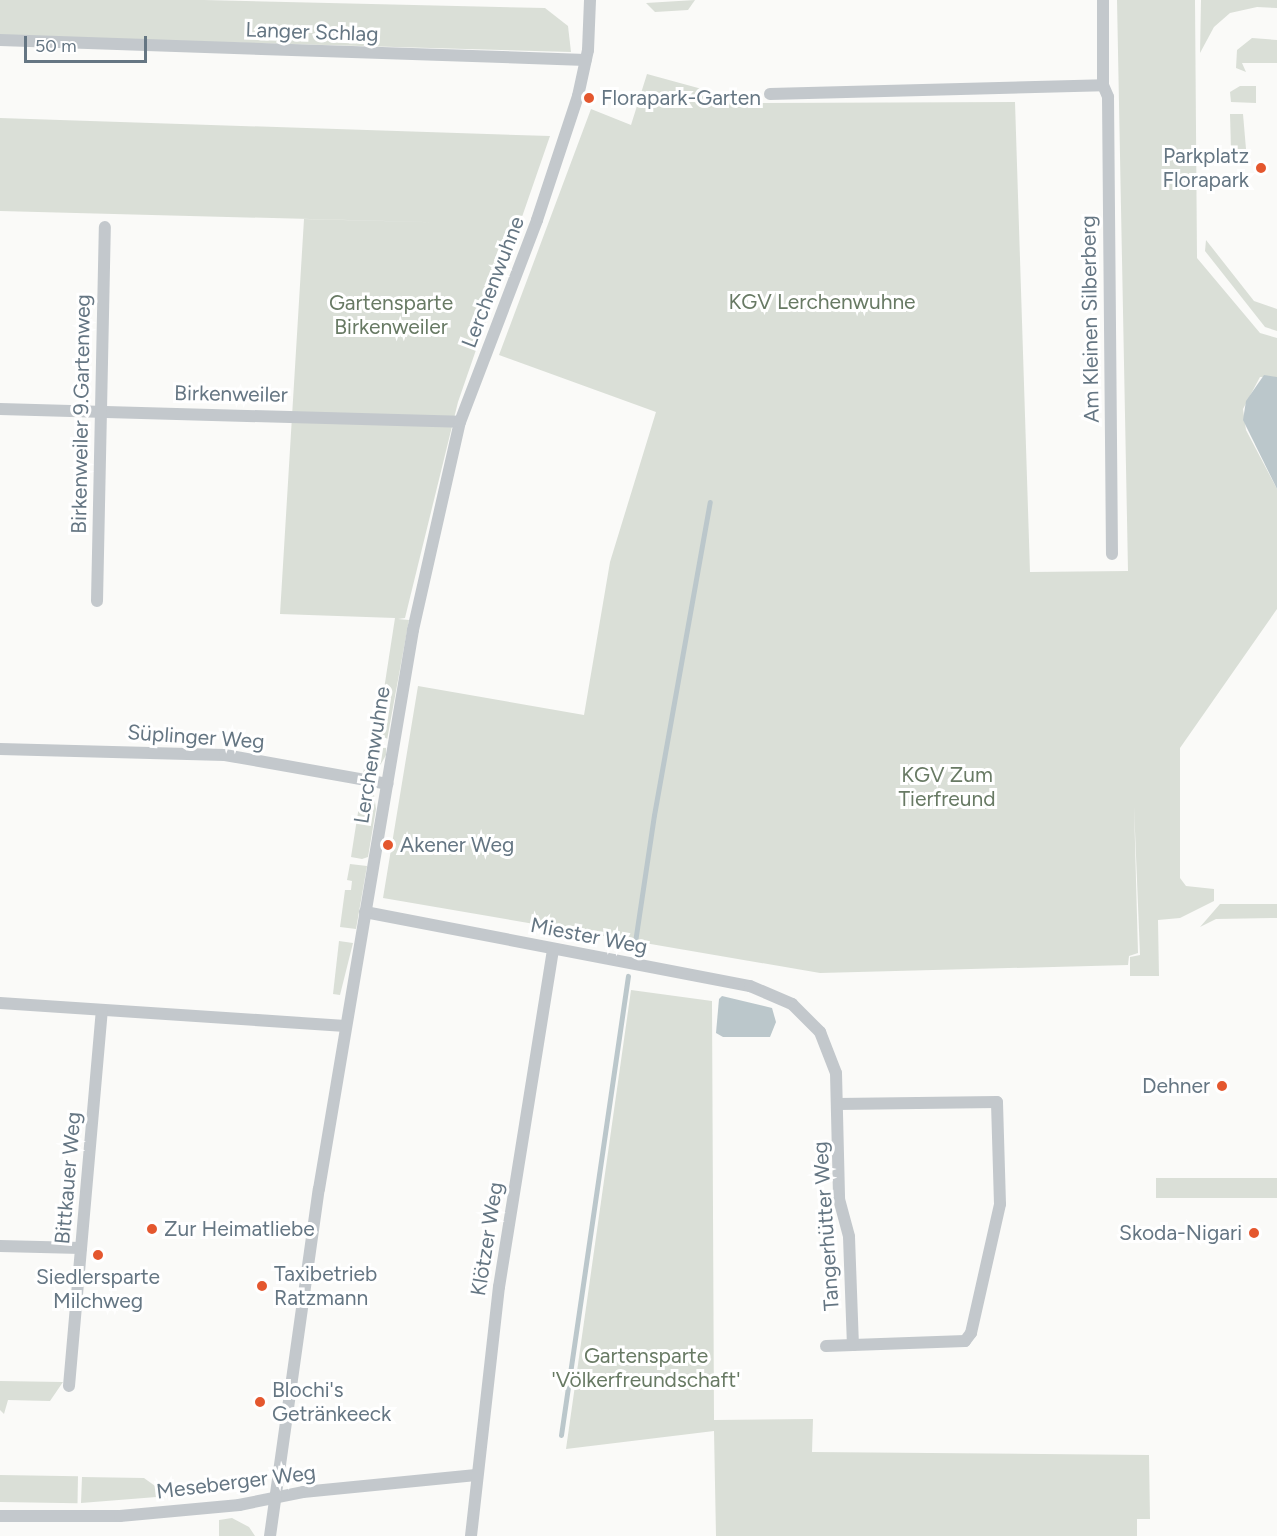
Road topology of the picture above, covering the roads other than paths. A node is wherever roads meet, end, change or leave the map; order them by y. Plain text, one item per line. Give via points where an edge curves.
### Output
1 (590, 0) edge
2 (1103, 0) edge
3 (0, 40) edge
4 (586, 60) junction
5 (1103, 85) junction
6 (770, 94) dead end
7 (105, 227) dead end
8 (0, 409) edge
9 (101, 410) junction
10 (460, 422) junction
11 (1112, 554) dead end
12 (97, 601) dead end
13 (0, 749) edge
14 (387, 784) junction
15 (365, 912) junction
16 (553, 949) junction
17 (0, 1003) edge
18 (102, 1010) junction
19 (802, 1011) joint
20 (345, 1026) junction
21 (838, 1104) junction
22 (0, 1246) edge
23 (81, 1248) junction
24 (853, 1345) junction
25 (826, 1346) dead end
26 (69, 1386) dead end
27 (476, 1475) junction
28 (274, 1497) junction
29 (0, 1516) edge
30 (270, 1536) edge
31 (471, 1536) edge

1 - 4 street, Lerchenwuhne
2 - 5 street, Am Kleinen Silberberg
3 - 4 street, Langer Schlag
4 - 10 street, Lerchenwuhne via 559,160
5 - 6 street
5 - 11 street, Am Kleinen Silberberg via 1108,97
7 - 9 street, Birkenweiler 9.Gartenweg
8 - 9 street, Birkenweiler
9 - 10 street, Birkenweiler
9 - 12 street, Birkenweiler 9.Gartenweg
10 - 14 street, Lerchenwuhne via 413,630
13 - 14 street, Süplinger Weg via 217,754
14 - 15 street, Lerchenwuhne
15 - 16 street, Miester Weg
15 - 20 street, Lerchenwuhne
16 - 19 street, Miester Weg via 750,986 779,996
16 - 27 street, Klötzer Weg via 499,1287
17 - 18 street
18 - 20 street
18 - 23 street, Bittkauer Weg
19 - 21 street, Tangerhütter Weg via 828,1047 836,1072
20 - 28 street, Lerchenwuhne
21 - 24 street, Tangerhütter Weg via 839,1199 849,1237
21 - 24 street via 998,1101 1000,1204 970,1336 959,1343
22 - 23 street
23 - 26 street, Bittkauer Weg
24 - 25 street
27 - 28 street, Meseberger Weg
27 - 31 street, Klötzer Weg
28 - 29 street, Meseberger Weg via 238,1505 120,1516
28 - 30 street, Lerchenwuhne

